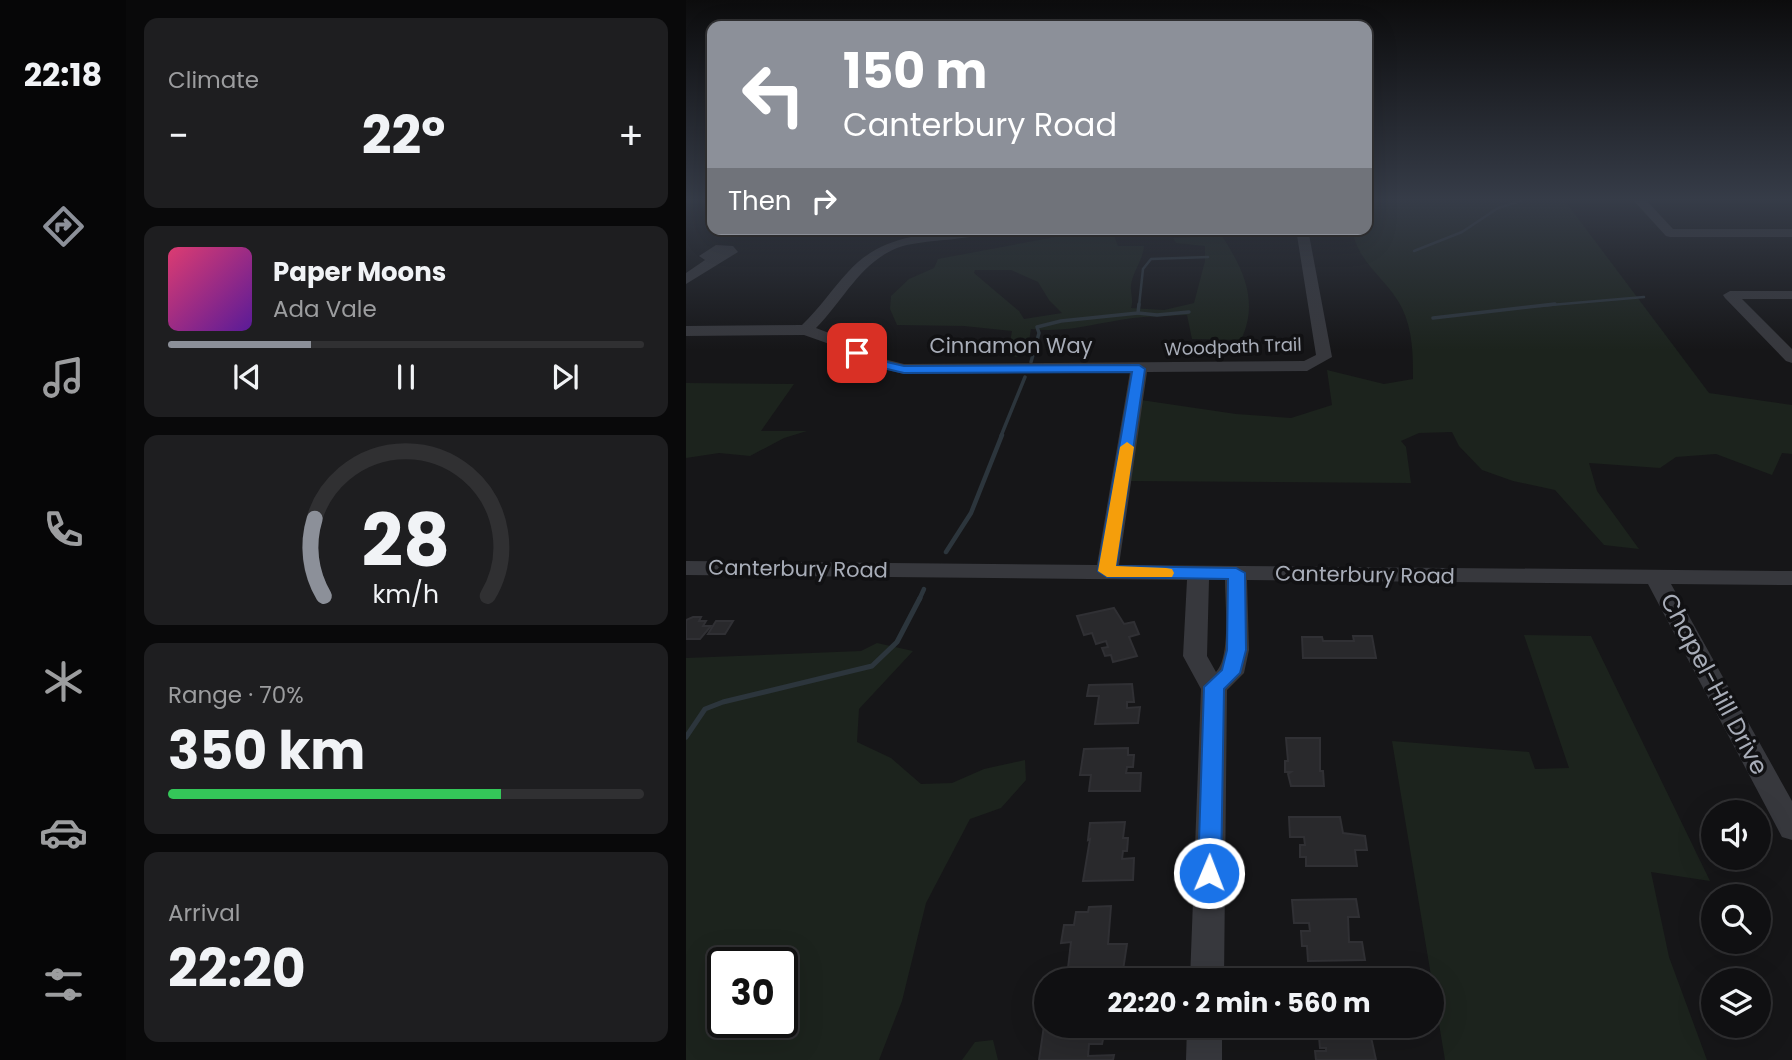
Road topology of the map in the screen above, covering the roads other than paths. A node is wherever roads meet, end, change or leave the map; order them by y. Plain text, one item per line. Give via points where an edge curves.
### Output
1 (883, 250) edge
2 (1306, 250) edge
3 (717, 257) dead end
4 (686, 280) edge
5 (1792, 295) edge
6 (806, 330) junction
7 (686, 331) edge
8 (1792, 358) edge
9 (1139, 369) junction
10 (686, 568) edge
11 (1107, 571) junction
12 (1236, 573) junction
13 (1198, 574) junction
14 (1656, 577) junction
15 (1792, 578) edge
16 (1214, 687) junction
17 (1792, 828) edge
18 (1207, 968) edge
19 (1205, 1038) edge
20 (1205, 1060) edge

1 - 6 street via 867,260
2 - 9 street, Woodpath Trail via 1324,357 1307,366 1288,368
3 - 4 street
5 - 8 street via 1730,295
6 - 7 street, Cinnamon Way
6 - 9 street, Cinnamon Way via 844,344 870,362 904,369
9 - 11 street
10 - 11 street, Canterbury Road
11 - 13 street, Canterbury Road
12 - 13 street, Canterbury Road
12 - 14 street, Canterbury Road
12 - 16 street via 1237,650 1231,673
13 - 16 street via 1195,656
14 - 15 street, Canterbury Road
14 - 17 street, Chapel-Hill Drive
16 - 18 street
19 - 20 street

